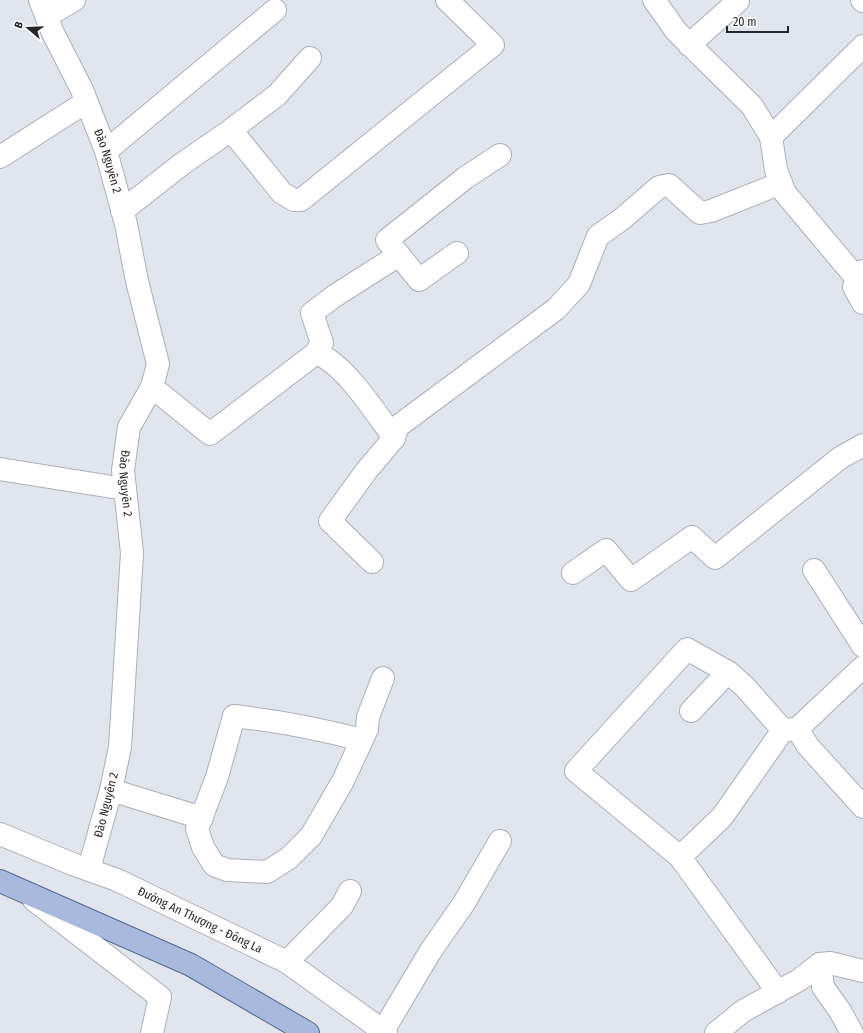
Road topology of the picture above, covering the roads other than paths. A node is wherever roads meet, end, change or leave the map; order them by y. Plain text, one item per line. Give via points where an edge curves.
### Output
1 (74, 0) edge
2 (447, 0) edge
3 (654, 0) edge
4 (738, 1) dead end
5 (44, 8) edge
6 (275, 10) dead end
7 (689, 44) junction
8 (863, 46) edge
9 (310, 58) dead end
10 (86, 102) junction
11 (232, 130) junction
12 (770, 137) junction
13 (106, 151) junction
14 (500, 155) dead end
15 (0, 157) edge
16 (781, 182) junction
17 (122, 211) junction
18 (457, 253) dead end
19 (399, 254) junction
20 (860, 276) edge
21 (863, 303) edge
22 (316, 353) junction
23 (152, 387) junction
24 (394, 438) junction
25 (863, 445) edge
26 (0, 470) edge
27 (125, 489) junction
28 (372, 562) dead end
29 (814, 570) dead end
30 (573, 573) dead end
31 (863, 646) edge
32 (863, 667) edge
33 (728, 672) junction
34 (383, 678) dead end
35 (691, 711) dead end
36 (790, 729) junction
37 (362, 740) junction
38 (111, 790) junction
39 (863, 807) edge
40 (202, 818) junction
41 (0, 834) edge
42 (500, 841) dead end
43 (0, 850) edge
44 (680, 857) junction
45 (82, 867) junction
46 (9, 884) edge
47 (350, 891) dead end
48 (286, 962) junction
49 (820, 964) junction
50 (863, 971) edge
51 (778, 992) junction
52 (384, 1032) edge
53 (152, 1033) edge
54 (308, 1033) edge
55 (716, 1033) edge
56 (852, 1033) edge

1 - 5 street
2 - 11 street via 494,45 301,200 294,200 282,193
3 - 7 street via 676,31
4 - 7 street
5 - 10 street, Đào Nguyên 2 via 52,31
6 - 13 street
7 - 12 street via 752,106
8 - 12 street
9 - 11 street via 277,95
10 - 13 street, Đào Nguyên 2
10 - 15 street
11 - 17 street via 182,164
12 - 16 street via 776,170
13 - 17 street, Đào Nguyên 2
14 - 19 street via 465,178 388,240
16 - 20 street via 785,193
16 - 24 street via 710,211 700,212 670,185 659,187 598,236 579,284 556,308 398,427
17 - 23 street, Đào Nguyên 2 via 158,364
18 - 19 street via 419,280
19 - 22 street via 312,313 322,343
20 - 21 street via 854,287
22 - 23 street via 210,434
22 - 24 street via 326,356 358,389
23 - 27 street, Đào Nguyên 2 via 129,427 123,470
24 - 28 street via 330,521
25 - 30 street via 840,458 715,558 692,537 631,580 606,550
26 - 27 street
27 - 38 street, Đào Nguyên 2 via 132,553 120,747
29 - 31 street
32 - 36 street
33 - 35 street
33 - 36 street
33 - 44 street via 687,648 576,772
34 - 37 street
36 - 39 street
36 - 44 street via 722,817
37 - 40 street via 276,720 234,716 217,777
37 - 40 street via 343,781 311,836 289,858 267,872 227,870 214,865 203,847 197,829
38 - 40 street
38 - 45 street, Đào Nguyên 2
41 - 45 street, Đường An Thượng - Đông La
42 - 52 street via 464,903 430,952
43 - 45 street
44 - 51 street
45 - 48 street, Đường An Thượng - Đông La via 124,883
46 - 53 street via 160,997
46 - 54 main road via 191,965
47 - 48 street via 342,906
48 - 52 street, Đường An Thượng - Đông La
49 - 50 street via 830,963
49 - 51 street
49 - 56 street via 823,987
51 - 55 street via 743,1011

